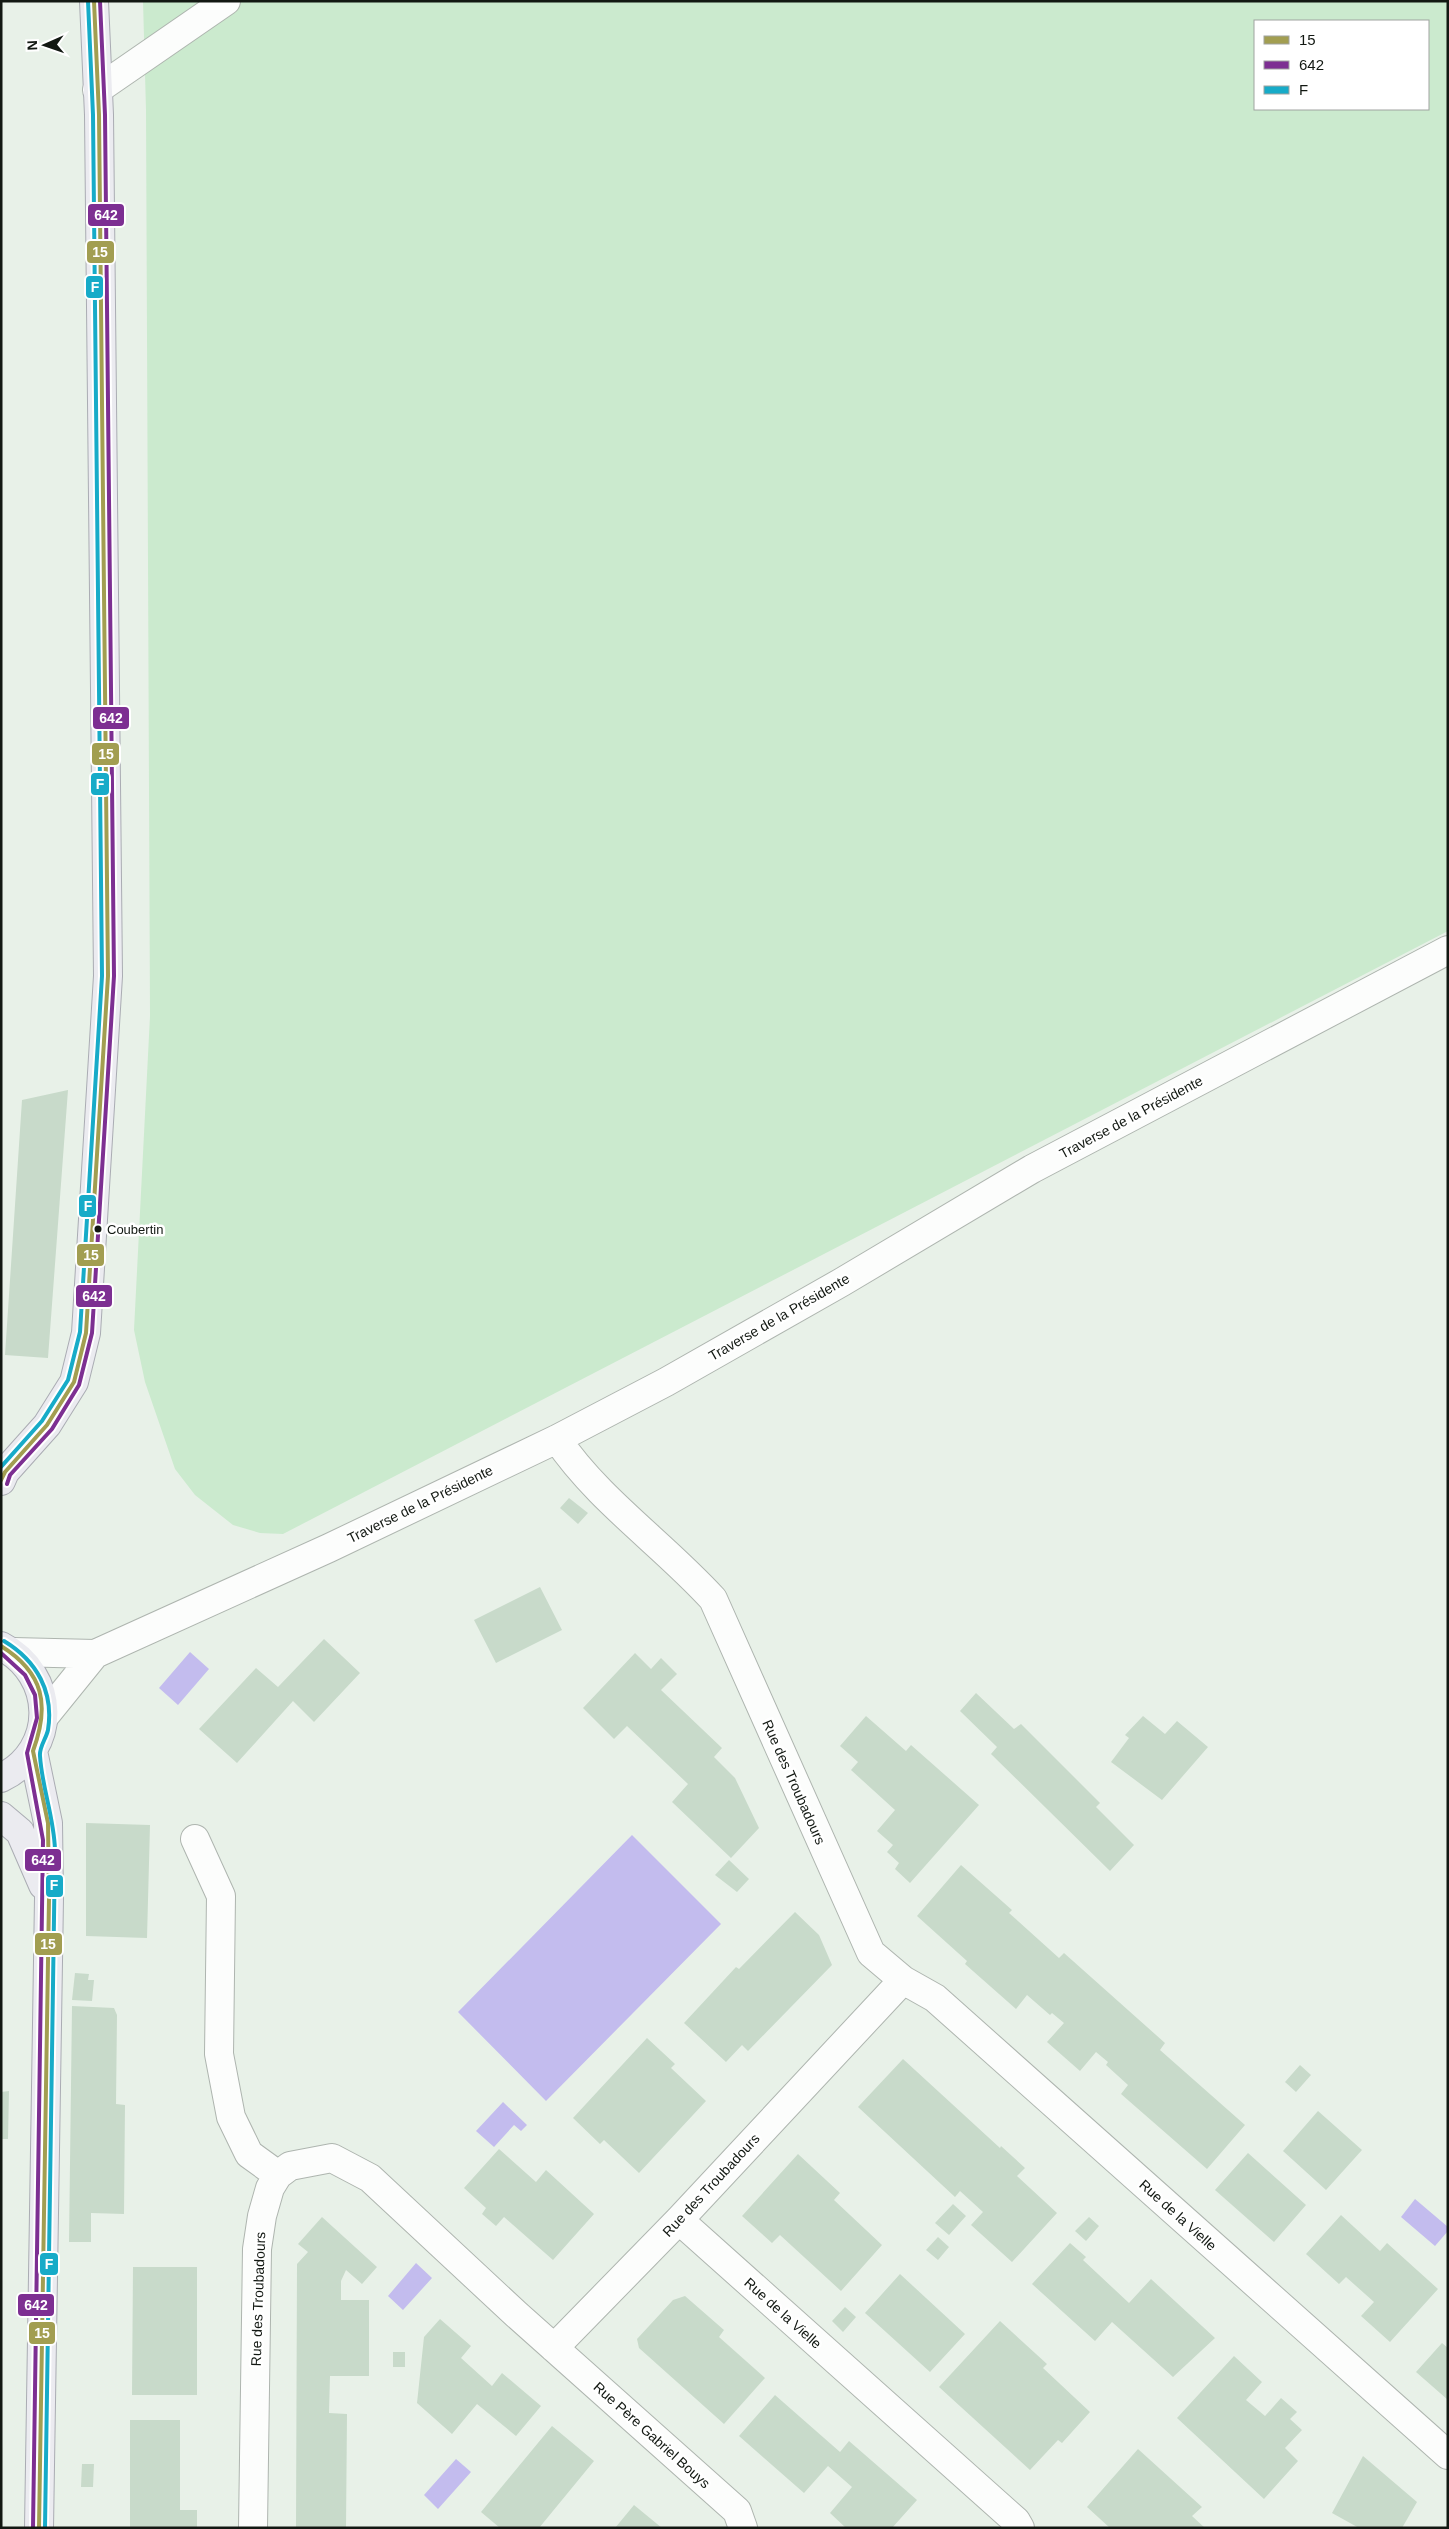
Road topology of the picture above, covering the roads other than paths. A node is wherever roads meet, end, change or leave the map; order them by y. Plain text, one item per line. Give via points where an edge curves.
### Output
1 (94, 1) edge
2 (226, 1) edge
3 (97, 90) junction
4 (1448, 950) edge
5 (557, 1439) junction
6 (1, 1481) edge
7 (7, 1649) edge
8 (95, 1654) junction
9 (44, 1717) junction
10 (33, 1751) junction
11 (1, 1778) edge
12 (1, 1816) edge
13 (195, 1839) dead end
14 (49, 1898) junction
15 (903, 1980) junction
16 (278, 2175) junction
17 (679, 2220) junction
18 (554, 2348) junction
19 (1448, 2455) edge
20 (40, 2528) edge
21 (253, 2528) edge
22 (743, 2528) edge
23 (1020, 2528) edge

1 - 3 main road
2 - 3 street
3 - 6 main road via 108,976 86,1333 74,1382 47,1425 5,1472
4 - 5 street, Traverse de la Présidente via 1032,1169 842,1282 666,1382
5 - 8 street, Traverse de la Présidente via 329,1548
5 - 15 street, Rue des Troubadours via 580,1470 689,1572 713,1599 871,1953
7 - 8 street, Traverse de la Présidente
7 - 9 main road via 31,1670 42,1692
8 - 9 street, Traverse de la Présidente
9 - 10 main road
10 - 11 main road via 20,1766
10 - 14 main road via 48,1823
12 - 14 main road via 20,1832
13 - 16 street via 221,1896 219,2054 231,2117 249,2154
14 - 20 main road
15 - 17 street, Rue des Troubadours
15 - 19 street, Rue de la Vielle via 934,1998
16 - 18 street via 290,2166 332,2158 370,2178
16 - 21 street, Rue des Troubadours via 270,2188 262,2216 257,2249
17 - 18 street, Rue des Troubadours
17 - 23 street, Rue de la Vielle via 1016,2521
18 - 22 street, Rue Père Gabriel Bouys via 737,2512

